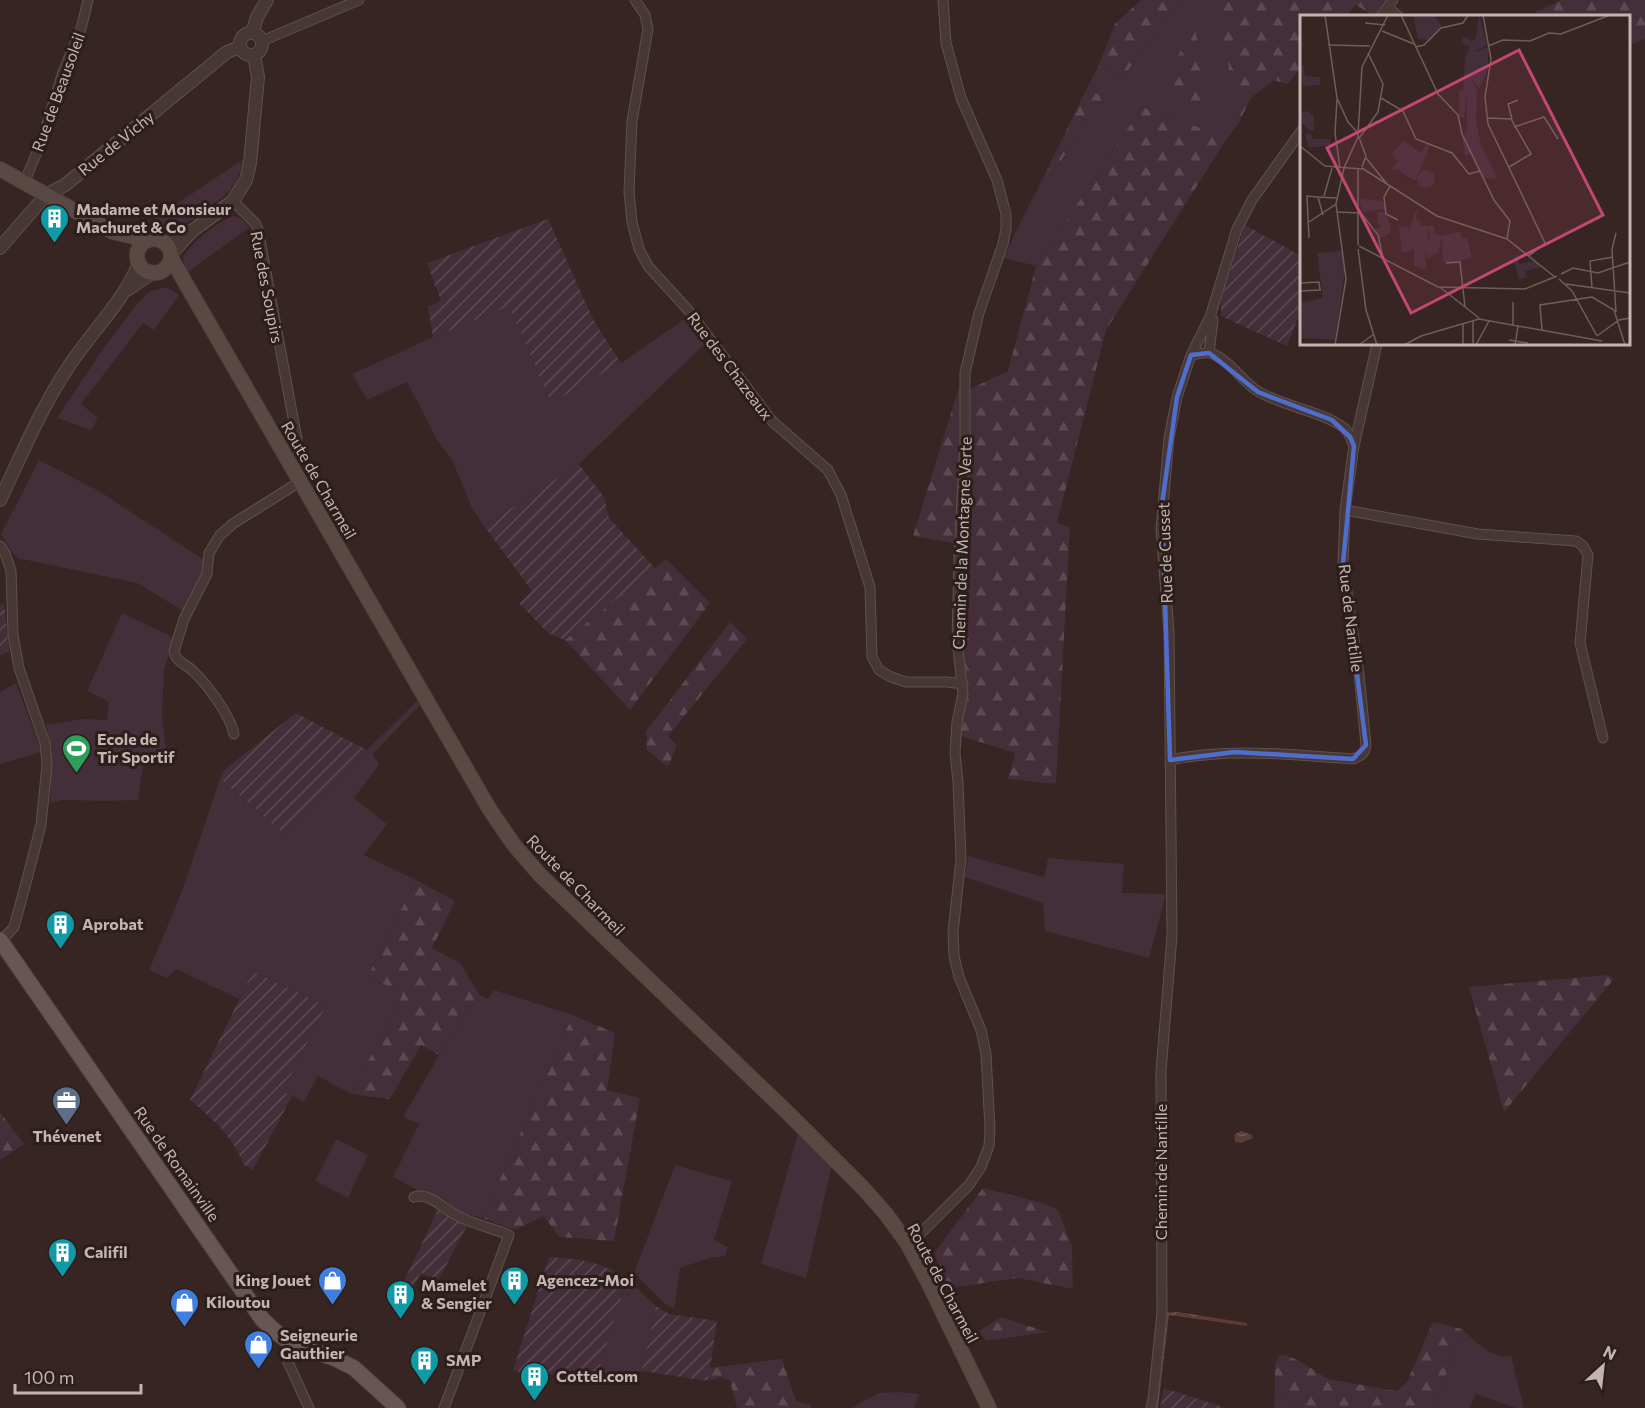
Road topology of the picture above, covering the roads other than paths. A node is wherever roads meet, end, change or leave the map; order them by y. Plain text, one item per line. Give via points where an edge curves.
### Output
1 (87, 0) edge
2 (359, 0) edge
3 (635, 0) edge
4 (943, 0) edge
5 (262, 2) edge
6 (257, 37) junction
7 (240, 47) junction
8 (254, 55) junction
9 (1300, 133) edge
10 (0, 170) edge
11 (24, 183) junction
12 (46, 195) junction
13 (233, 201) junction
14 (192, 231) junction
15 (113, 232) junction
16 (154, 241) junction
17 (0, 248) edge
18 (171, 256) junction
19 (138, 260) junction
20 (156, 272) junction
21 (126, 290) junction
22 (193, 296) junction
23 (1210, 317) junction
24 (1377, 345) edge
25 (1209, 353) junction
26 (1191, 354) junction
27 (1361, 418) junction
28 (1345, 428) junction
29 (1354, 447) junction
30 (285, 453) junction
31 (301, 480) junction
32 (0, 500) edge
33 (1345, 510) junction
34 (0, 546) edge
35 (963, 684) junction
36 (234, 734) dead end
37 (1603, 738) dead end
38 (1170, 760) junction
39 (1172, 936) joint
40 (0, 940) edge
41 (414, 1197) dead end
42 (907, 1243) junction
43 (294, 1345) junction
44 (309, 1408) edge
45 (398, 1408) edge
46 (444, 1408) edge
47 (989, 1408) edge
48 (1151, 1408) edge

1 - 11 street, Rue de Beausoleil via 81,28
2 - 6 street
3 - 35 street, Rue des Chazeaux via 648,28 632,121 629,192 639,249 648,266 689,311 772,421 828,470 841,495 870,587 872,657 879,670 906,682
4 - 35 street, Chemin de la Montagne Verte via 946,43 961,98 997,180 1006,214 1000,254 979,313 965,373 957,640
5 - 6 street
6 - 7 street via 244,35
6 - 8 street via 261,50
7 - 8 street via 245,54
7 - 12 street, Rue de Vichy via 227,52 65,185
8 - 13 street via 258,77 250,163 246,180
9 - 23 street, Rue de Cusset via 1252,200 1237,229
10 - 11 main road
11 - 12 main road
12 - 15 main road
12 - 17 street, Rue de Vichy
13 - 14 street
13 - 30 street, Rue des Soupirs via 258,229 297,439 294,448
14 - 16 street
14 - 18 street
15 - 16 main road
15 - 19 main road
16 - 18 main road via 168,246
16 - 19 main road via 139,250
18 - 20 main road via 168,266
18 - 22 main road, Route de Charmeil
19 - 20 main road via 144,270
19 - 21 street
20 - 21 street
20 - 22 main road, Route de Charmeil via 174,279
21 - 32 street via 60,380
22 - 30 main road, Route de Charmeil
23 - 25 street via 1213,320
23 - 26 street, Rue de Cusset
24 - 27 street, Rue de Nantille
25 - 26 street
25 - 28 street via 1258,392
26 - 38 street, Rue de Cusset via 1176,397 1162,504
27 - 28 street
27 - 29 street, Rue de Nantille
28 - 29 street
29 - 33 street, Rue de Nantille
30 - 31 main road, Route de Charmeil
31 - 36 street via 234,523 216,542 209,553 207,574 184,619 174,651 178,661 199,677 232,723
31 - 42 main road, Route de Charmeil via 444,732 514,845 540,875 864,1188
33 - 37 street via 1478,534 1576,541 1583,546 1588,555 1580,643
33 - 38 street, Rue de Nantille via 1343,564 1359,674 1365,751 1353,759 1235,752
34 - 40 street via 11,571 13,635 19,668 42,732 47,759 35,850 14,927
35 - 42 street, Chemin de la Montagne Verte via 955,753 961,859 954,956 986,1054 990,1137 981,1167 969,1185
38 - 39 street, Rue de Cusset
39 - 48 street, Chemin de Nantille via 1161,1071 1162,1313
40 - 43 main road, Rue de Romainville via 262,1319
41 - 46 street via 427,1197 457,1216 509,1234
42 - 47 main road, Route de Charmeil
43 - 44 street via 288,1362
43 - 45 main road via 354,1368

